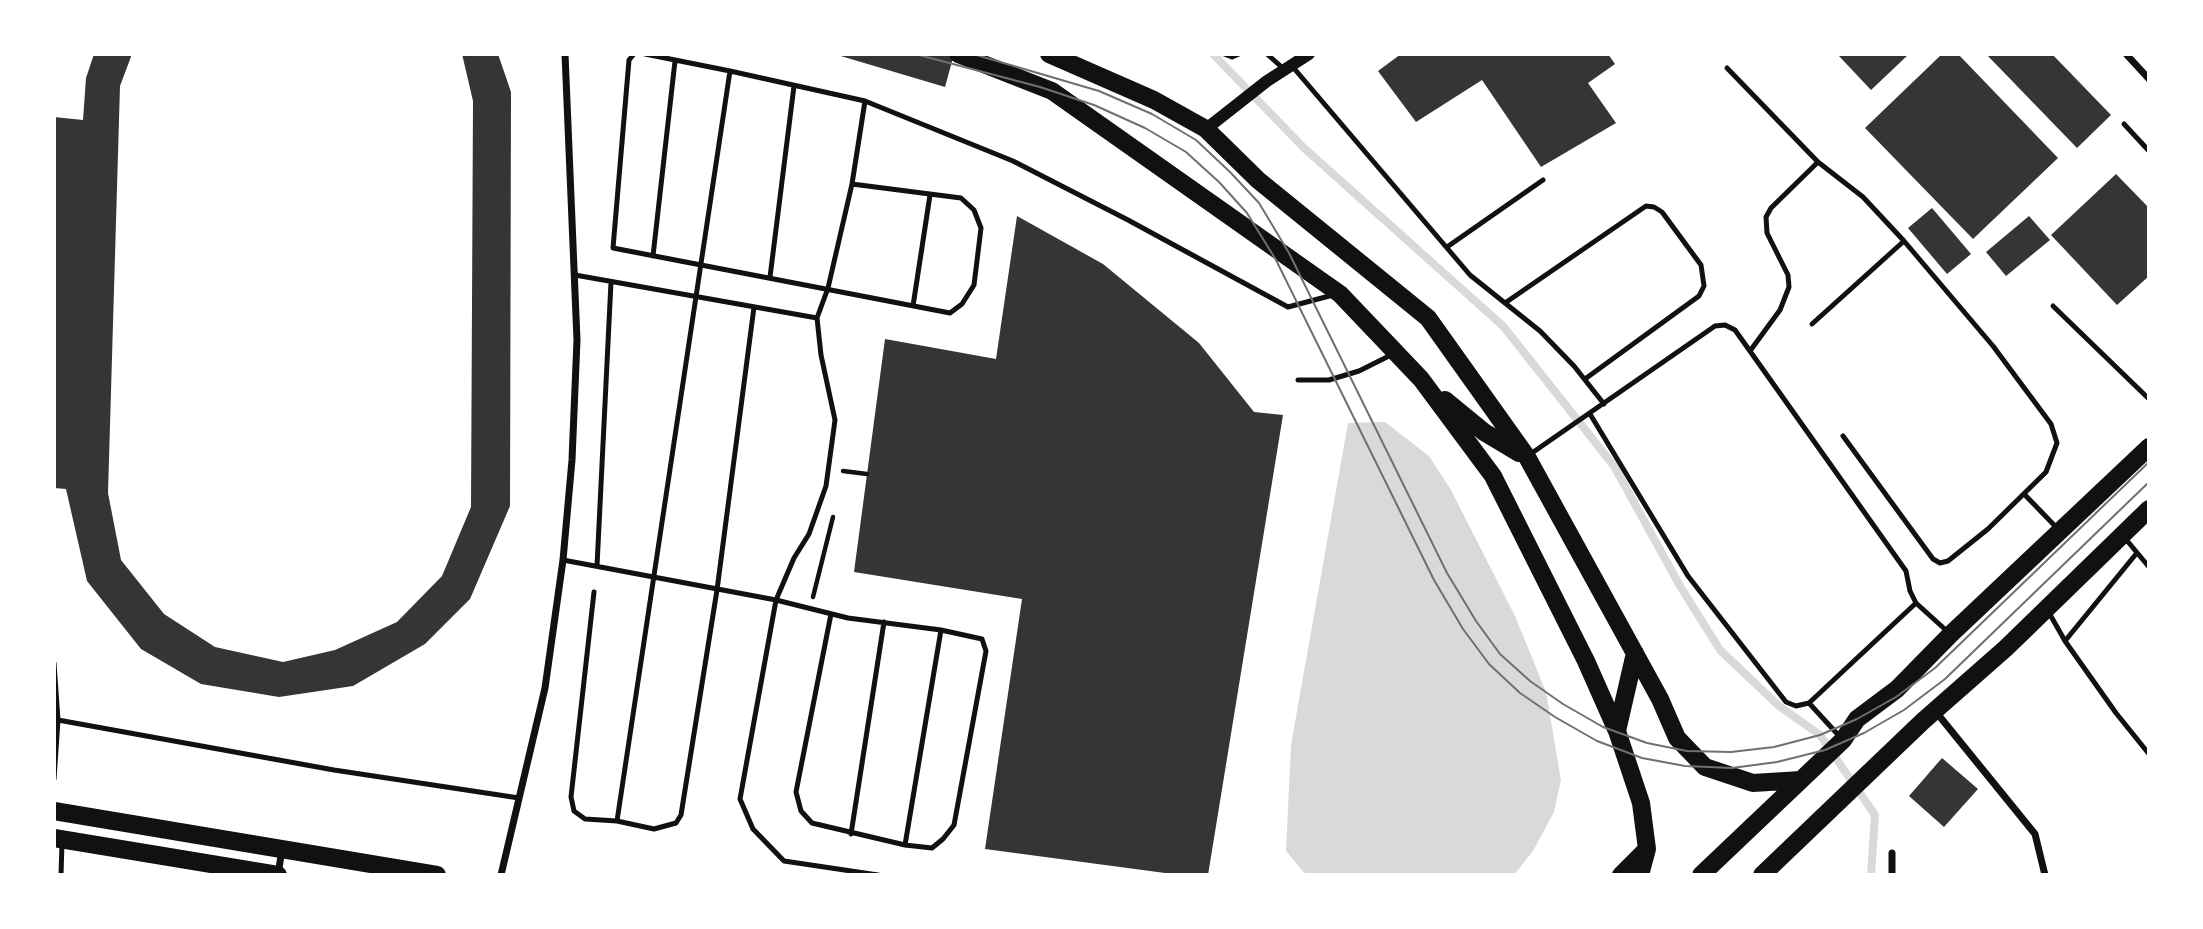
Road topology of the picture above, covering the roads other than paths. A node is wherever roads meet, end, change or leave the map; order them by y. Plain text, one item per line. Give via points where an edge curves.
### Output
1 (565, 54) edge
2 (634, 54) edge
3 (645, 54) edge
4 (958, 54) edge
5 (1048, 54) edge
6 (1223, 54) edge
7 (1239, 54) edge
8 (1267, 54) edge
9 (1309, 54) edge
10 (2126, 54) edge
11 (1076, 60) edge
12 (675, 61) junction
13 (1288, 68) junction
14 (1727, 68) dead end
15 (730, 71) junction
16 (2149, 79) edge
17 (794, 86) junction
18 (864, 101) junction
19 (2124, 124) dead end
20 (1206, 129) junction
21 (2149, 151) edge
22 (1818, 162) junction
23 (1543, 180) dead end
24 (852, 184) junction
25 (930, 195) junction
26 (1904, 241) junction
27 (1447, 247) junction
28 (653, 256) junction
29 (700, 266) junction
30 (575, 275) junction
31 (770, 277) junction
32 (611, 282) junction
33 (828, 288) junction
34 (1340, 293) junction
35 (696, 296) junction
36 (1505, 303) junction
37 (913, 306) junction
38 (2053, 306) dead end
39 (754, 307) junction
40 (817, 318) junction
41 (1812, 324) dead end
42 (1749, 351) junction
43 (1396, 353) junction
44 (1421, 379) junction
45 (1585, 379) junction
46 (1298, 380) dead end
47 (2149, 399) edge
48 (1604, 404) junction
49 (1590, 414) junction
50 (1843, 436) dead end
51 (2149, 447) edge
52 (1527, 457) junction
53 (2024, 494) junction
54 (2149, 509) edge
55 (2059, 530) junction
56 (2123, 534) junction
57 (2136, 554) junction
58 (563, 559) junction
59 (597, 565) junction
60 (2149, 567) edge
61 (654, 578) junction
62 (717, 590) junction
63 (594, 592) dead end
64 (776, 600) junction
65 (1916, 603) junction
66 (2046, 607) junction
67 (831, 614) junction
68 (884, 622) junction
69 (941, 630) junction
70 (1951, 634) junction
71 (2065, 641) junction
72 (1635, 653) junction
73 (54, 663) edge
74 (1810, 703) junction
75 (1935, 711) junction
76 (58, 720) junction
77 (1617, 731) junction
78 (1840, 743) junction
79 (2149, 754) edge
80 (1806, 775) junction
81 (54, 779) edge
82 (519, 798) junction
83 (54, 811) edge
84 (617, 821) junction
85 (851, 834) junction
86 (58, 839) edge
87 (905, 845) junction
88 (282, 849) junction
89 (1647, 849) junction
90 (1892, 853) dead end
91 (61, 875) edge
92 (278, 875) edge
93 (437, 875) edge
94 (501, 875) edge
95 (878, 875) edge
96 (1621, 875) edge
97 (1640, 875) edge
98 (1701, 875) edge
99 (1762, 875) edge
100 (1892, 875) edge
101 (2046, 875) edge

1 - 30 street
2 - 28 lane via 629,61 613,248
3 - 12 lane
4 - 34 main road via 1052,90
5 - 11 main road
6 - 7 lane
8 - 13 lane
9 - 13 street
10 - 16 street
11 - 20 main road
12 - 15 lane
12 - 28 lane
13 - 20 street
13 - 27 lane
14 - 22 lane
15 - 17 lane
15 - 29 lane
17 - 18 lane
17 - 31 lane
18 - 24 lane
18 - 34 lane via 1013,161 1288,307
19 - 21 lane
20 - 52 main road via 1258,180 1428,318
22 - 26 lane via 1863,197
22 - 42 lane via 1766,217 1766,233 1788,275 1789,287 1780,310
23 - 27 lane
24 - 25 lane
24 - 33 lane
25 - 37 lane
25 - 37 lane via 961,198 974,210 981,228 974,285 950,313
26 - 41 lane
26 - 53 lane via 1993,346 2051,424 2057,443 2054,456 2046,472
27 - 36 lane via 1470,275
28 - 29 lane
29 - 31 lane
29 - 35 lane
30 - 32 lane
30 - 58 street via 572,460
31 - 33 lane
32 - 35 lane
32 - 59 lane
33 - 37 lane
33 - 40 lane
34 - 43 main road
35 - 39 lane
35 - 61 lane
36 - 45 lane via 1540,331
36 - 45 lane via 1646,206 1662,212 1701,265 1704,286 1699,296
38 - 47 lane
39 - 40 lane
39 - 62 lane
40 - 64 lane via 835,420 826,486 809,534
42 - 48 lane via 1735,330 1714,326
42 - 65 lane via 1906,571
43 - 44 main road
43 - 46 lane via 1329,380
44 - 52 main road via 1484,432
44 - 77 main road via 1493,476
45 - 48 lane
48 - 49 lane
49 - 52 lane
49 - 74 lane via 1688,576 1786,702 1796,706
50 - 53 lane via 1933,559 1941,563
51 - 55 main road
52 - 72 main road
53 - 55 lane
54 - 56 main road
55 - 70 main road
56 - 57 lane
56 - 66 main road
57 - 60 lane
57 - 71 lane
58 - 59 lane
58 - 82 street via 545,688
59 - 61 lane
61 - 62 lane
61 - 84 lane
62 - 64 lane
62 - 84 lane via 681,816 676,823 654,829
63 - 84 lane via 571,797 574,811 585,819
64 - 67 lane
64 - 95 lane via 740,799 753,829 784,860
65 - 70 lane
65 - 74 lane
66 - 71 lane
66 - 75 main road
67 - 68 lane
67 - 85 lane via 796,792 801,811 812,823
68 - 69 lane
68 - 85 lane
69 - 87 lane
69 - 87 lane via 978,637 986,650 954,825 932,848
70 - 78 main road via 1897,690 1857,719
71 - 79 lane
72 - 77 main road
72 - 80 main road via 1677,738 1705,767 1753,783
73 - 76 lane
74 - 78 lane
75 - 99 main road
75 - 101 street via 2035,834
76 - 81 lane
76 - 82 lane
77 - 89 main road via 1641,803
78 - 80 main road
80 - 98 main road
82 - 94 street
83 - 88 main road
85 - 87 lane
86 - 91 lane
86 - 92 main road
88 - 92 street
88 - 93 main road
89 - 96 main road
89 - 97 main road
90 - 100 street

